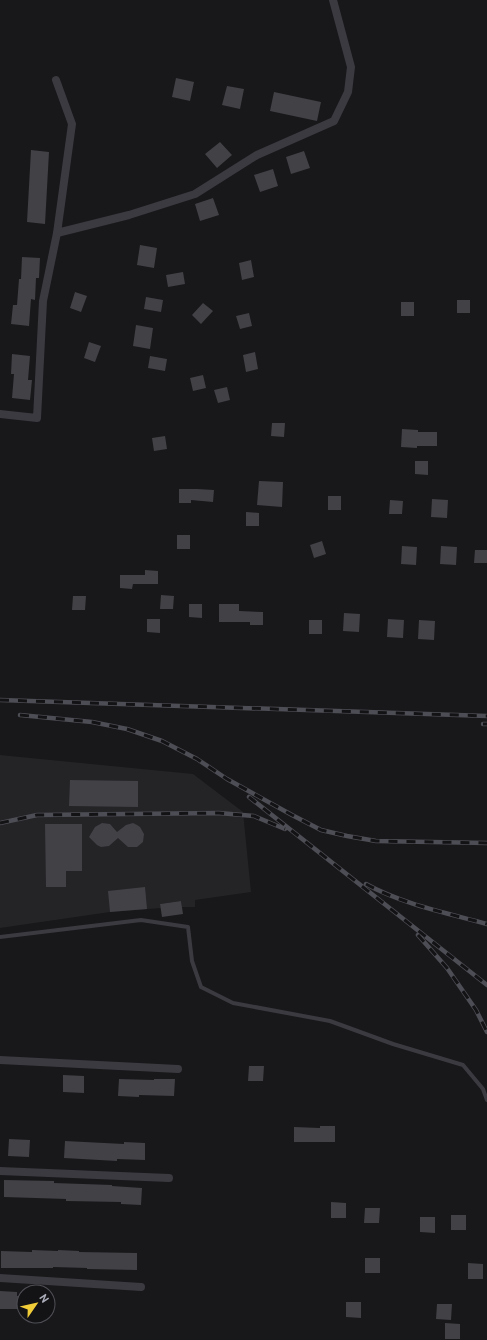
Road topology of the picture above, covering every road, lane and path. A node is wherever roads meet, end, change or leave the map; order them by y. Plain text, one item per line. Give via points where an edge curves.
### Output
1 (333, 0) edge
2 (56, 80) dead end
3 (57, 232) junction
4 (0, 414) edge
5 (0, 937) edge
6 (0, 1060) edge
7 (178, 1069) dead end
8 (487, 1100) edge
9 (0, 1171) edge
10 (169, 1178) dead end
11 (0, 1278) edge
12 (141, 1287) dead end

1 - 3 street via 350,67 348,92 334,121 257,155 195,194 129,215
2 - 3 street via 72,124
3 - 4 street via 43,301 37,418
5 - 8 lane via 141,920 188,927 192,961 201,987 233,1003 330,1021 393,1044 463,1065 483,1088
6 - 7 street
9 - 10 street
11 - 12 street

